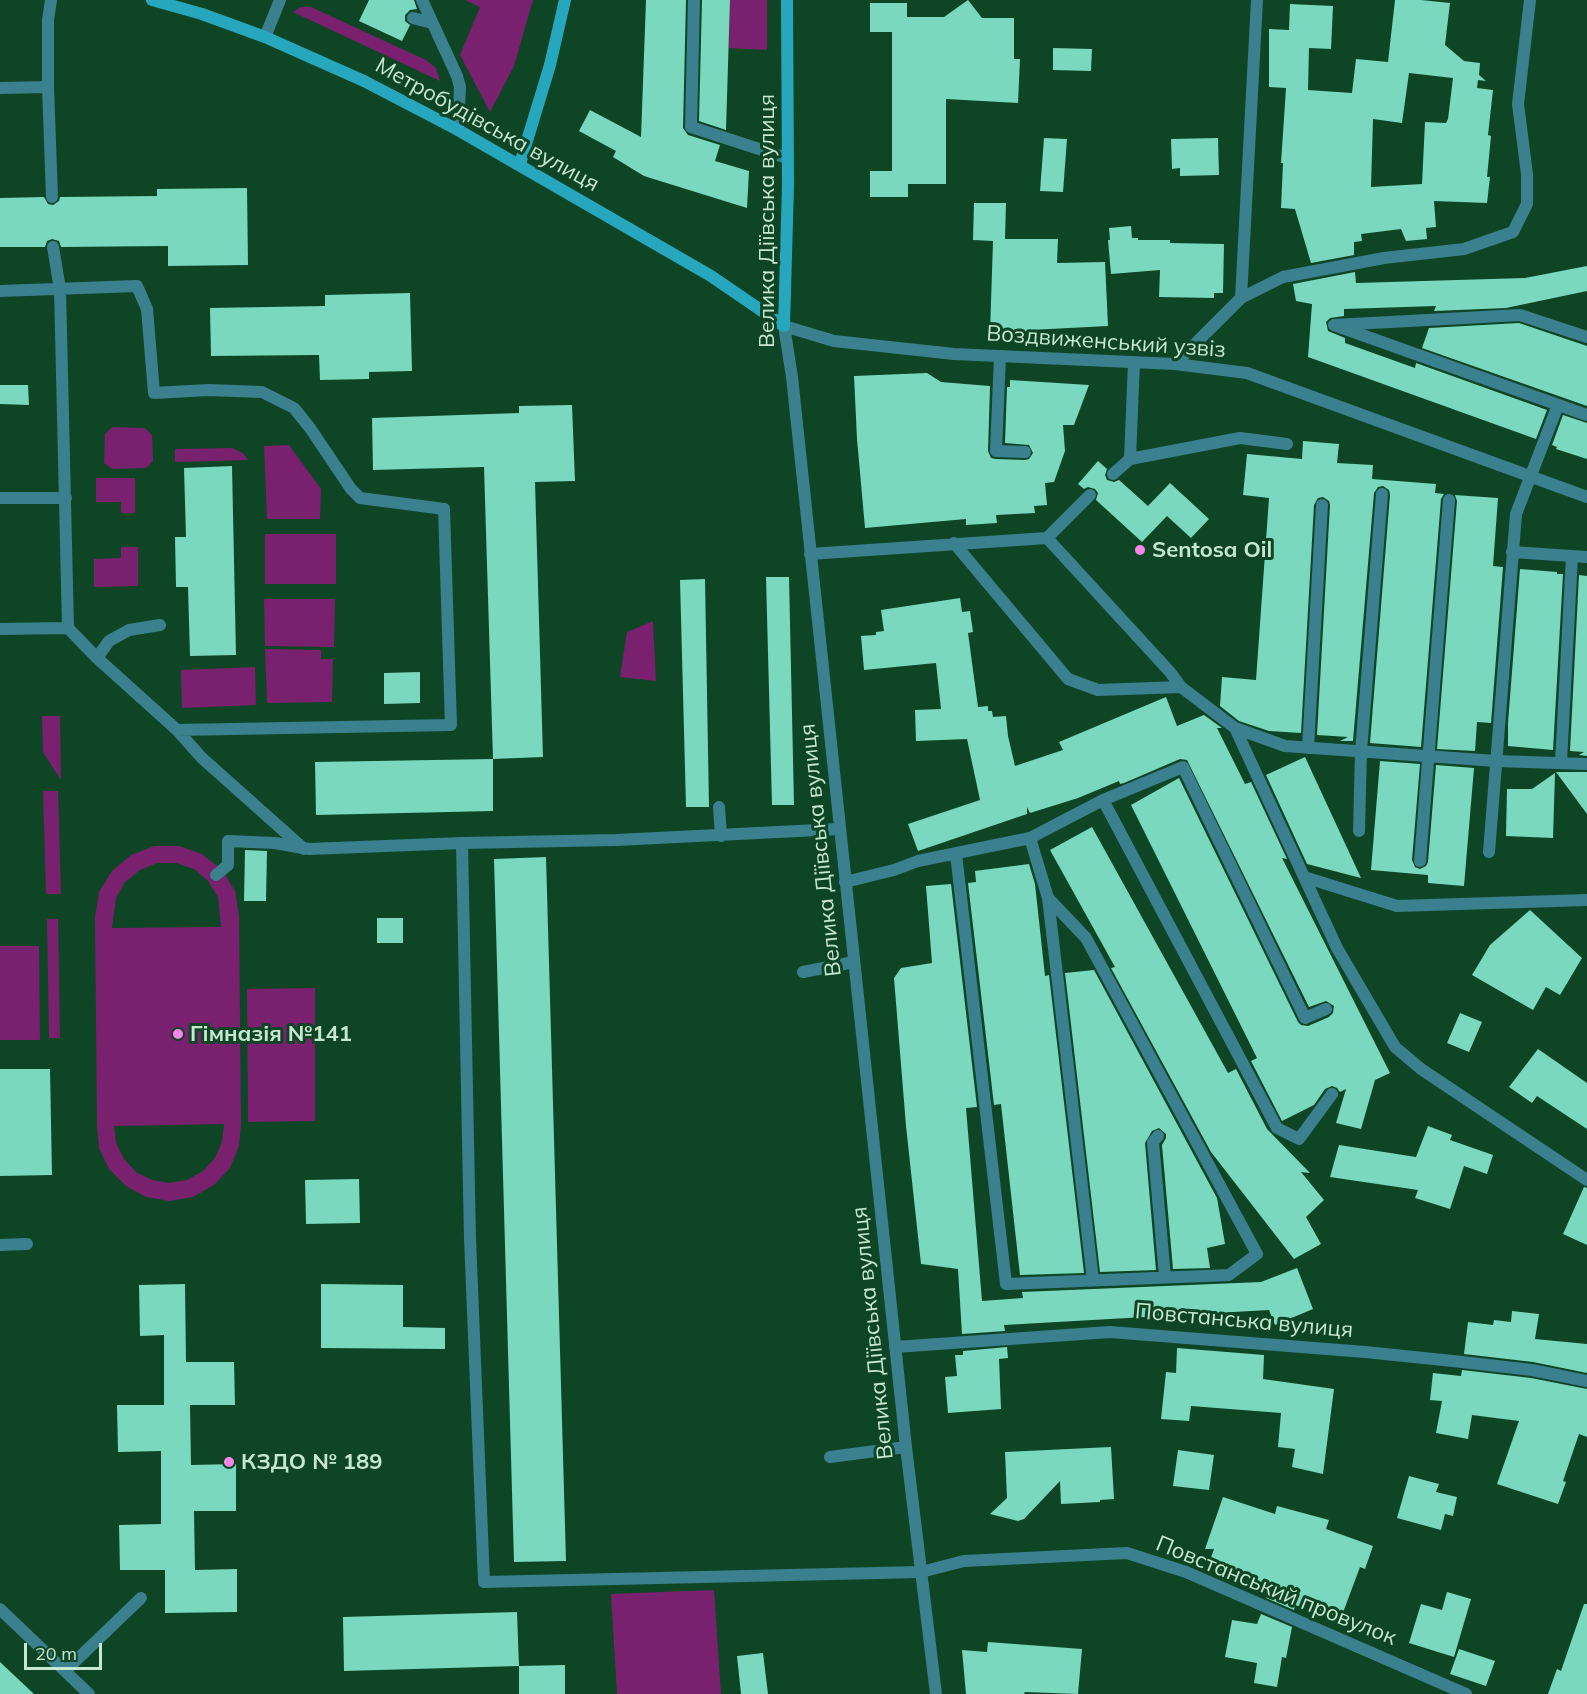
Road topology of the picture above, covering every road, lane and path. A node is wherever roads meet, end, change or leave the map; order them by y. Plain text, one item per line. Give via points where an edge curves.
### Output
1 (51, 0) edge
2 (152, 0) edge
3 (280, 0) edge
4 (422, 0) edge
5 (565, 0) edge
6 (694, 0) edge
7 (787, 0) edge
8 (1257, 0) edge
9 (1530, 0) edge
10 (413, 18) dead end
11 (432, 23) junction
12 (265, 37) junction
13 (48, 87) junction
14 (0, 88) edge
15 (458, 130) junction
16 (787, 158) junction
17 (520, 164) junction
18 (52, 197) dead end
19 (53, 247) dead end
20 (60, 289) junction
21 (0, 291) edge
22 (1241, 298) junction
23 (784, 326) junction
24 (1587, 337) edge
25 (1000, 356) junction
26 (1134, 362) junction
27 (1175, 364) junction
28 (1558, 405) junction
29 (1587, 415) edge
30 (1287, 444) dead end
31 (1025, 452) dead end
32 (1130, 459) junction
33 (1113, 474) dead end
34 (1530, 476) junction
35 (1382, 494) dead end
36 (1090, 495) dead end
37 (1587, 497) edge
38 (0, 498) edge
39 (66, 498) junction
40 (1449, 500) dead end
41 (1322, 505) dead end
42 (1047, 538) junction
43 (954, 543) junction
44 (1512, 552) junction
45 (810, 554) junction
46 (1572, 556) junction
47 (1587, 557) edge
48 (160, 625) dead end
49 (68, 628) junction
50 (0, 629) edge
51 (97, 658) junction
52 (1181, 687) junction
53 (1235, 728) junction
54 (177, 730) junction
55 (1308, 748) junction
56 (1361, 751) junction
57 (1428, 756) junction
58 (1496, 761) junction
59 (1561, 762) junction
60 (1587, 764) edge
61 (1104, 800) junction
62 (719, 807) dead end
63 (839, 829) junction
64 (1359, 831) dead end
65 (721, 836) junction
66 (1030, 838) junction
67 (462, 843) junction
68 (304, 849) junction
69 (1489, 852) dead end
70 (956, 854) junction
71 (1420, 861) dead end
72 (216, 875) dead end
73 (1304, 877) junction
74 (845, 882) junction
75 (1048, 898) junction
76 (1587, 900) edge
77 (854, 962) junction
78 (803, 972) dead end
79 (1326, 1010) dead end
80 (1332, 1094) dead end
81 (1158, 1136) dead end
82 (1587, 1180) edge
83 (27, 1244) dead end
84 (0, 1245) edge
85 (1165, 1277) junction
86 (1093, 1280) junction
87 (895, 1347) junction
88 (1587, 1381) edge
89 (906, 1447) junction
90 (830, 1457) dead end
91 (921, 1572) junction
92 (141, 1598) dead end
93 (1, 1613) edge
94 (65, 1671) junction
95 (89, 1694) edge
96 (936, 1694) edge
97 (1466, 1694) edge

1 - 13 street
2 - 12 main road, Метробудівська вулиця
3 - 12 street
4 - 11 street
5 - 17 main road
6 - 16 street via 692,127
7 - 16 main road, Велика Діївська вулиця
8 - 22 street
9 - 22 street via 1518,104 1527,204 1513,232 1464,249 1384,258 1283,277
10 - 11 street
11 - 15 street via 460,87
12 - 15 main road, Метробудівська вулиця via 364,81
13 - 14 street
13 - 18 street
15 - 17 main road, Метробудівська вулиця
16 - 23 main road, Велика Діївська вулиця
17 - 23 main road, Метробудівська вулиця via 711,276
19 - 20 street
20 - 21 street
20 - 39 street
20 - 54 street via 137,286 147,309 154,393 262,392 294,408 360,498 444,509 451,725
22 - 27 street
23 - 25 street, Воздвиженський узвіз via 834,341
23 - 45 street, Велика Діївська вулиця
24 - 28 street via 1520,315 1334,325
25 - 26 street, Воздвиженський узвіз
25 - 31 street via 996,451
26 - 27 street, Воздвиженський узвіз
26 - 32 street
27 - 34 street, Воздвиженський узвіз via 1247,373
28 - 29 street
28 - 34 street
30 - 32 street via 1240,438
32 - 33 street
34 - 37 street, Воздвиженський узвіз
34 - 44 street via 1516,514
35 - 56 street
36 - 42 street
38 - 39 street
39 - 49 street
40 - 57 street
41 - 55 street
42 - 43 street
42 - 52 street
43 - 45 street
43 - 52 street via 1068,679 1098,690
44 - 46 street
44 - 58 street
45 - 63 street, Велика Діївська вулиця
46 - 47 street
46 - 59 street
48 - 51 street via 129,630 109,640
49 - 50 street
49 - 51 street
51 - 54 street
52 - 53 street
53 - 55 street via 1285,746
53 - 73 street
54 - 68 street via 202,758
55 - 56 street
56 - 57 street
56 - 64 street
57 - 58 street
57 - 71 street
58 - 59 street
58 - 69 street
59 - 60 street
61 - 66 street
61 - 79 street via 1183,767 1305,1018
61 - 80 street via 1277,1128 1299,1139
62 - 65 street
63 - 65 street
63 - 74 street, Велика Діївська вулиця
65 - 67 street
66 - 70 street
66 - 75 street
67 - 68 street
67 - 91 street, Повстанський провулок via 470,1238 484,1582
68 - 72 street via 228,841 228,865
70 - 74 street
70 - 86 street via 1006,1284
73 - 76 street via 1397,906
73 - 82 street via 1337,948 1395,1047 1421,1069
74 - 77 street, Велика Діївська вулиця
75 - 85 street via 1086,938 1257,1254 1230,1275
75 - 86 street
77 - 78 street
77 - 87 street, Велика Діївська вулиця
81 - 85 street via 1153,1142
83 - 84 street
85 - 86 street
87 - 88 street, Повстанська вулиця via 1110,1332 1431,1359 1533,1370
87 - 89 street, Велика Діївська вулиця
89 - 90 street
89 - 91 street, Велика Діївська вулиця
91 - 96 street, Велика Діївська вулиця
91 - 97 street, Повстанський провулок via 964,1561 1127,1553 1186,1572
92 - 94 street
93 - 94 street
94 - 95 street

